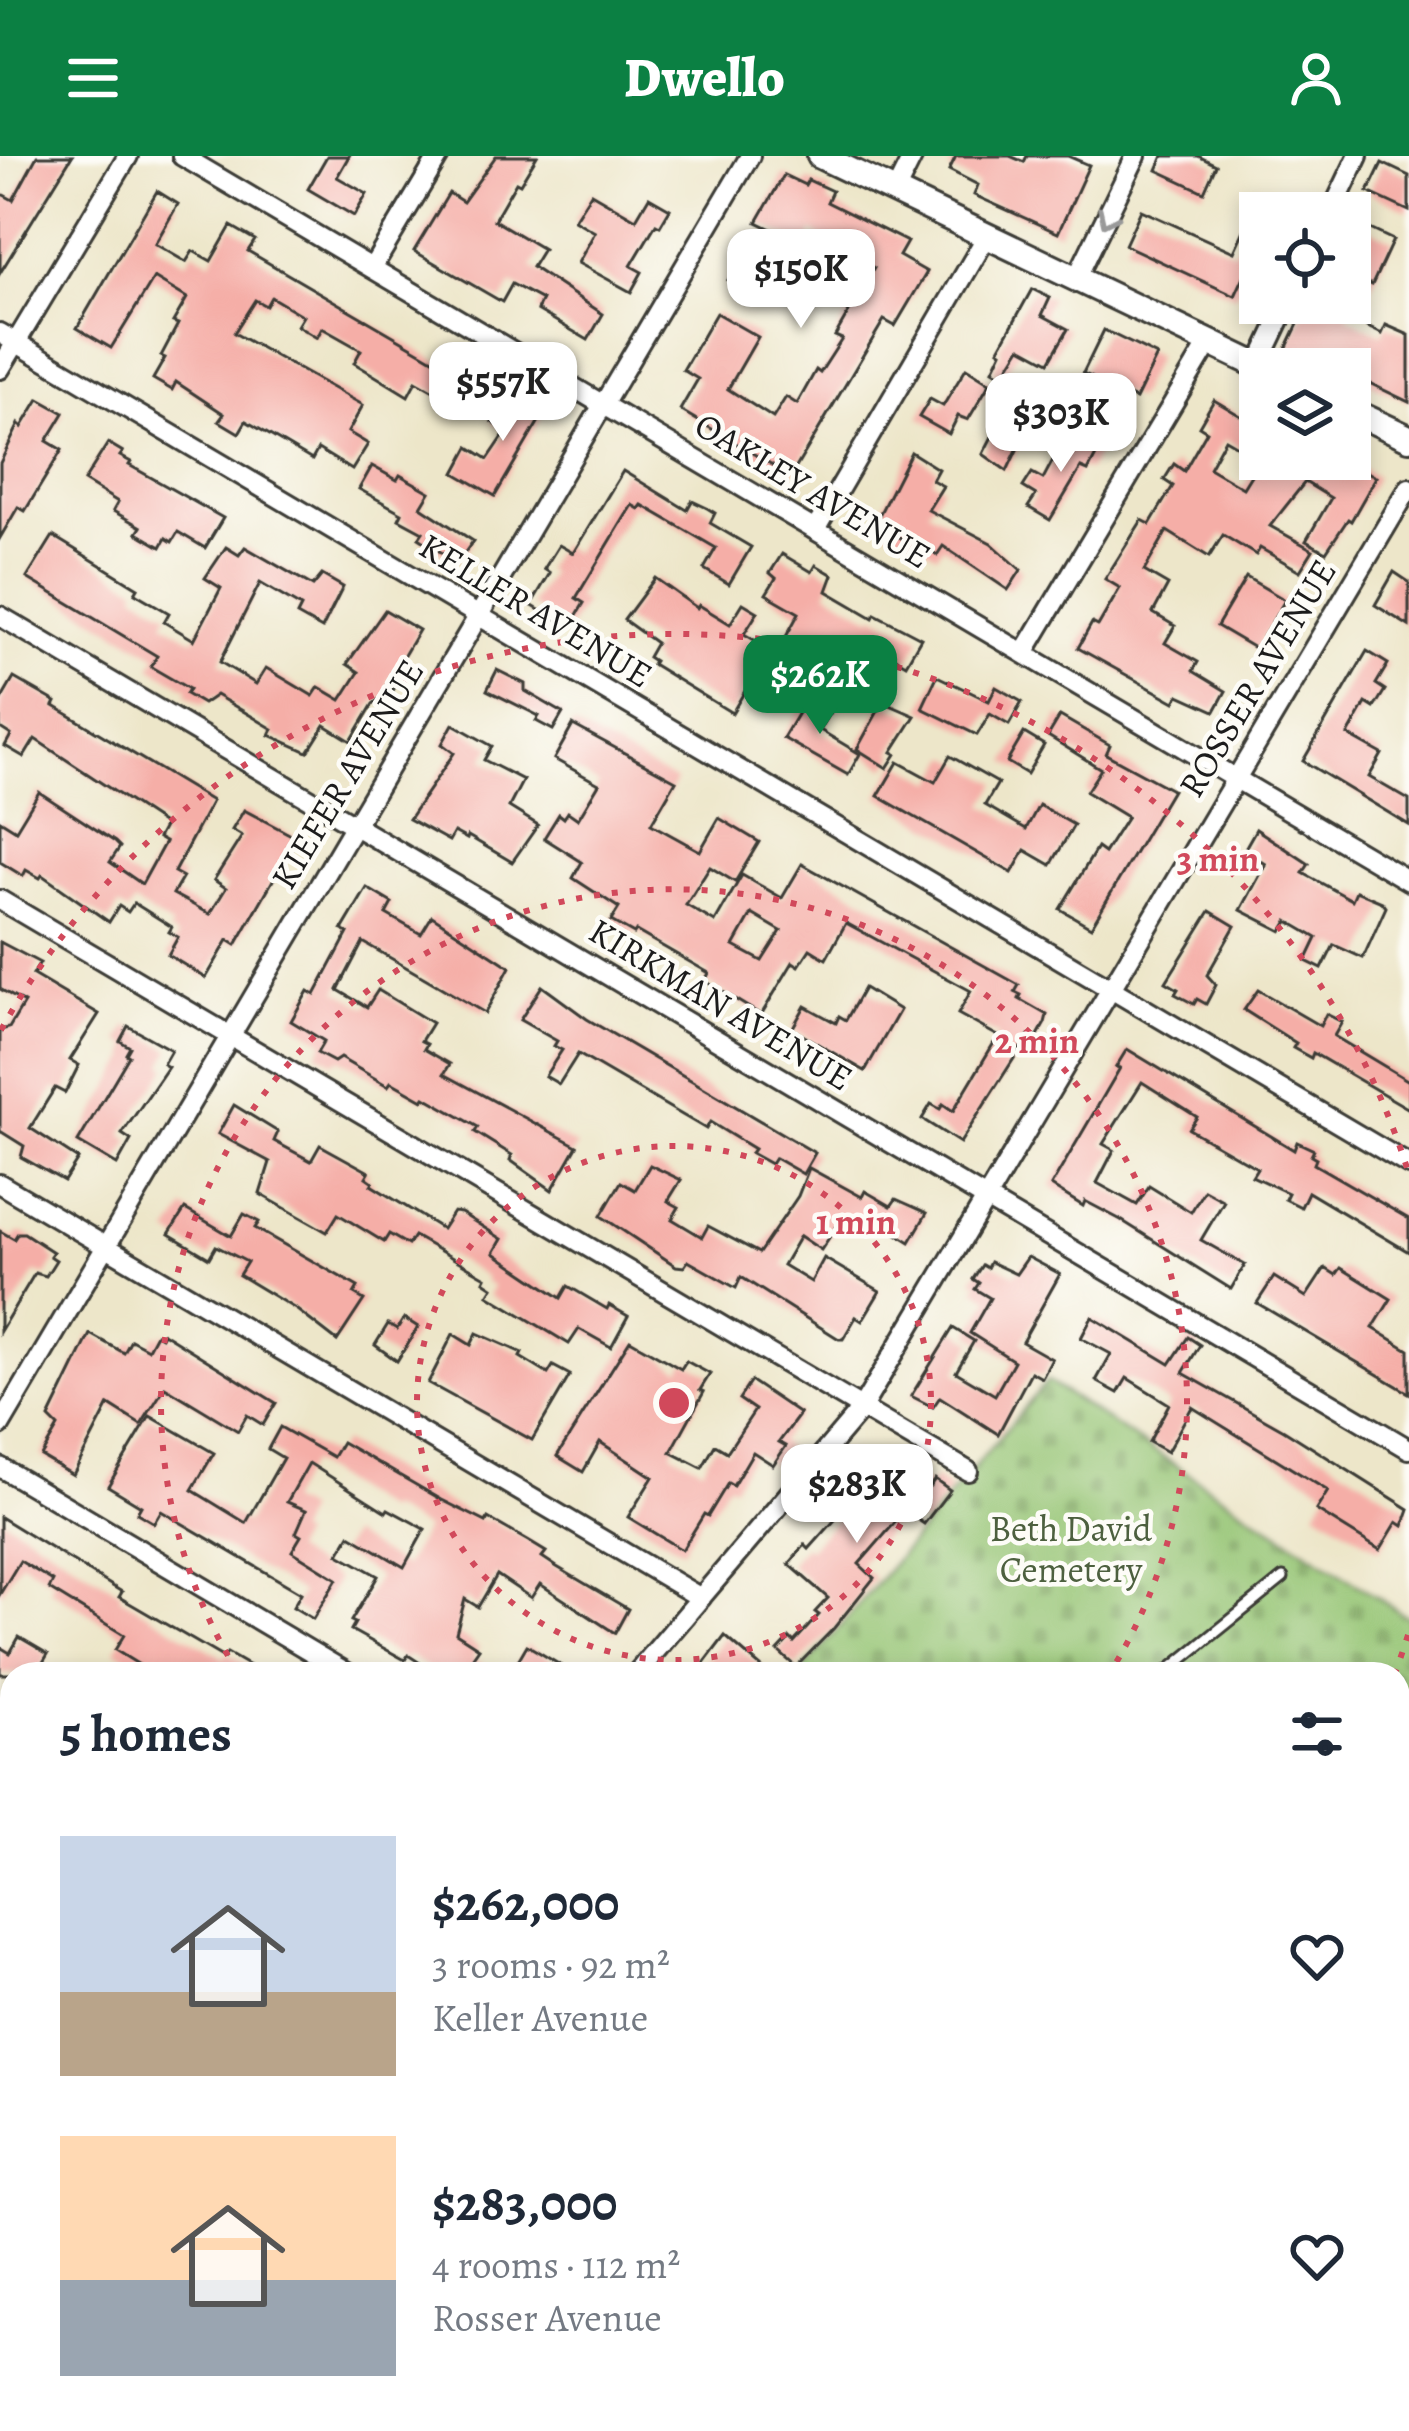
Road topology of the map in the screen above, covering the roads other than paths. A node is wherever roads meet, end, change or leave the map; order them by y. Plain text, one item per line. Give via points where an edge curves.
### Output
1 (128, 156) edge
2 (182, 156) edge
3 (440, 156) edge
4 (750, 156) edge
5 (820, 156) edge
6 (914, 156) edge
7 (1136, 156) edge
8 (1358, 156) edge
9 (895, 192) junction
10 (1341, 192) edge
11 (987, 236) junction
12 (372, 268) junction
13 (1076, 279) junction
14 (8, 337) edge
15 (1210, 343) junction
16 (1239, 356) edge
17 (0, 369) edge
18 (604, 404) junction
19 (1371, 420) edge
20 (1409, 438) edge
21 (1409, 488) edge
22 (815, 530) junction
23 (479, 615) junction
24 (0, 616) edge
25 (1024, 653) junction
26 (1235, 778) junction
27 (355, 825) junction
28 (1409, 881) edge
29 (0, 900) edge
30 (1110, 988) junction
31 (231, 1036) junction
32 (1409, 1165) edge
33 (0, 1184) edge
34 (986, 1199) junction
35 (106, 1246) junction
36 (861, 1409) junction
37 (0, 1426) edge
38 (1409, 1449) edge
39 (0, 1467) edge
40 (968, 1471) dead end
41 (1283, 1578) dead end
42 (701, 1598) junction
43 (1182, 1660) joint
44 (329, 1662) edge
45 (646, 1662) edge
46 (1179, 1662) edge

1 - 14 street
2 - 12 street, OAKLEY AVENUE
3 - 12 street
4 - 18 street, KIEFER AVENUE
5 - 9 main road
6 - 9 street
7 -> 13 street
8 - 10 street
9 - 11 main road
11 - 13 main road
11 - 22 street
12 - 18 street, OAKLEY AVENUE
13 - 15 main road
14 - 17 street
14 - 23 street, KELLER AVENUE
15 - 16 main road
15 - 25 street
18 - 22 street, OAKLEY AVENUE
18 - 23 street, KIEFER AVENUE
19 - 20 main road
21 - 26 street, ROSSER AVENUE
22 - 25 street, OAKLEY AVENUE
23 - 27 street, KIEFER AVENUE
23 - 30 street, KELLER AVENUE
24 - 27 street, KIRKMAN AVENUE
25 - 26 street, OAKLEY AVENUE
26 - 28 street, OAKLEY AVENUE
26 - 30 street, ROSSER AVENUE
27 - 31 street, KIEFER AVENUE
27 - 34 street, KIRKMAN AVENUE
29 - 31 street
30 - 32 street, KELLER AVENUE
30 - 34 street, ROSSER AVENUE
31 - 35 street, KIEFER AVENUE
31 - 36 street
33 - 35 street
34 - 36 street, ROSSER AVENUE
34 - 38 street, KIRKMAN AVENUE
35 - 37 street, KIEFER AVENUE
35 - 42 street
36 - 40 street
36 - 42 street, ROSSER AVENUE
39 - 44 street
41 - 43 lane
42 - 45 street, ROSSER AVENUE
43 - 46 lane

